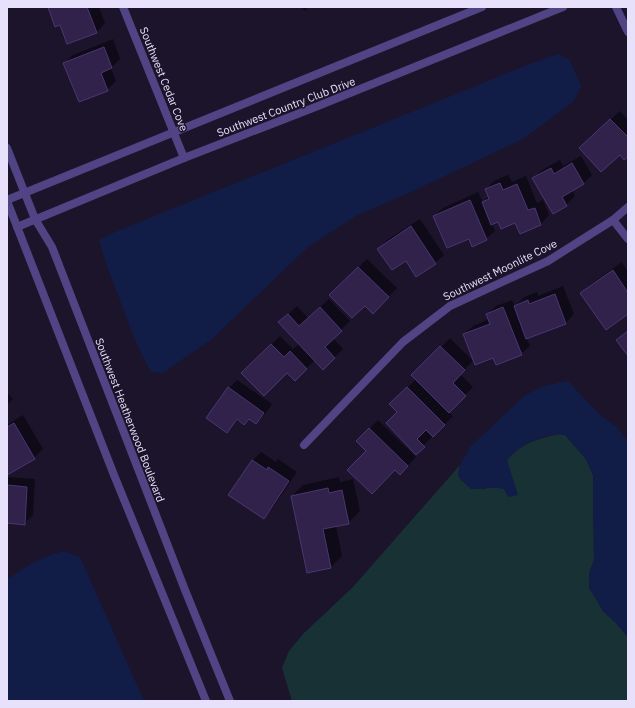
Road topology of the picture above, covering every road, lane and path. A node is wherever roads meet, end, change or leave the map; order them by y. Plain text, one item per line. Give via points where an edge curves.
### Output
1 (123, 7) edge
2 (482, 7) edge
3 (563, 7) edge
4 (616, 7) edge
5 (628, 32) edge
6 (174, 133) junction
7 (7, 148) edge
8 (184, 158) junction
9 (24, 193) junction
10 (7, 201) edge
11 (628, 207) edge
12 (35, 219) junction
13 (613, 220) junction
14 (17, 227) junction
15 (628, 239) edge
16 (304, 445) dead end
17 (206, 701) edge
18 (230, 701) edge

1 - 6 street, Southwest Cedar Cove
2 - 6 street, Southwest Country Club Drive
3 - 8 street, Southwest Country Club Drive
4 - 5 street
6 - 8 street, Southwest Cedar Cove
6 - 9 street, Southwest Country Club Drive
7 - 9 street, Southwest Heatherwood Boulevard
8 - 12 street, Southwest Country Club Drive
9 - 10 street, Southwest Country Club Drive
9 - 12 street, Southwest Heatherwood Boulevard
10 - 14 street
11 - 13 street, Southwest Moonlite Cove
12 - 14 street, Southwest Country Club Drive
12 - 18 street, Southwest Heatherwood Boulevard via 52,247
13 - 15 street
13 - 16 street, Southwest Moonlite Cove via 548,261 450,306 403,342
14 - 17 street

